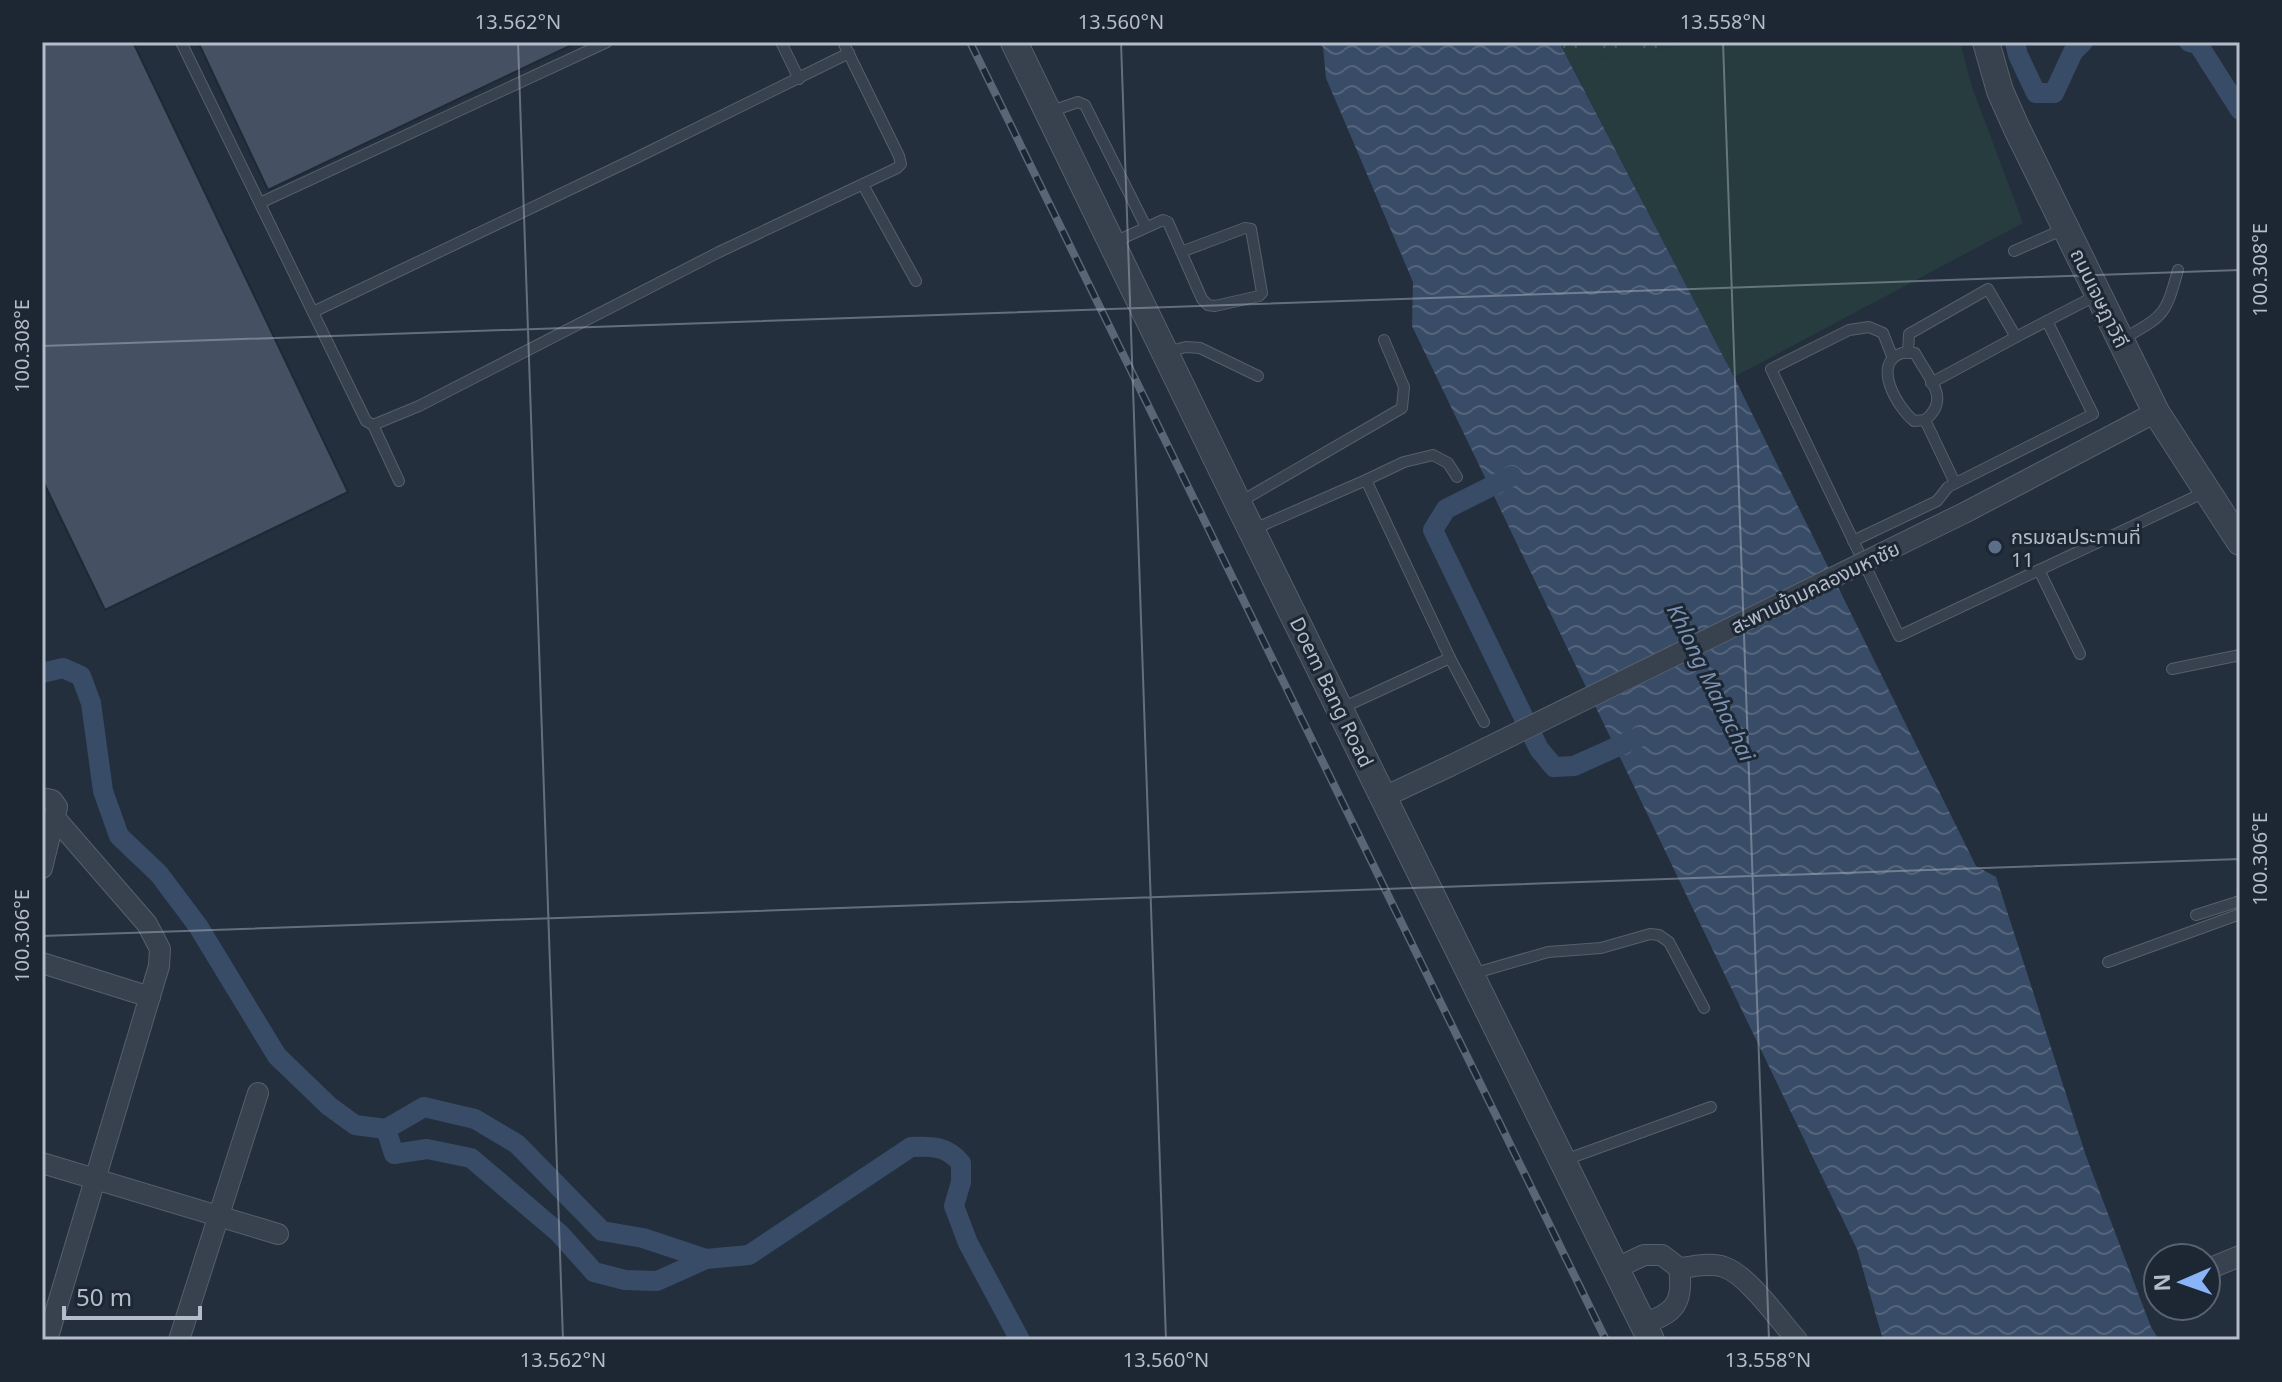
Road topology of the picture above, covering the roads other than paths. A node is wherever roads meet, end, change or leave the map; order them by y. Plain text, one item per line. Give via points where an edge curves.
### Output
1 (181, 42) edge
2 (607, 42) edge
3 (781, 42) edge
4 (843, 42) edge
5 (1014, 42) edge
6 (1986, 42) edge
7 (849, 53) junction
8 (799, 79) junction
9 (1049, 113) junction
10 (863, 185) junction
11 (260, 203) junction
12 (1146, 227) junction
13 (2065, 228) junction
14 (1112, 243) junction
15 (2014, 251) dead end
16 (1181, 252) junction
17 (2178, 270) dead end
18 (916, 281) dead end
19 (2098, 294) junction
20 (313, 312) junction
21 (2047, 321) junction
22 (2016, 337) junction
23 (1384, 340) dead end
24 (2121, 340) junction
25 (1165, 352) junction
26 (1908, 353) junction
27 (1892, 356) junction
28 (1258, 376) dead end
29 (1931, 383) junction
30 (2156, 412) junction
31 (1925, 420) junction
32 (373, 425) junction
33 (1457, 477) dead end
34 (1366, 480) junction
35 (399, 481) dead end
36 (1955, 483) junction
37 (2205, 492) junction
38 (1238, 503) junction
39 (2236, 527) edge
40 (1252, 530) junction
41 (1853, 541) junction
42 (2039, 570) junction
43 (2080, 654) dead end
44 (2240, 655) edge
45 (1450, 658) junction
46 (2172, 669) dead end
47 (1340, 709) junction
48 (1484, 722) dead end
49 (1384, 797) junction
50 (42, 798) edge
51 (55, 818) junction
52 (42, 868) edge
53 (2240, 901) edge
54 (2240, 914) edge
55 (2196, 915) dead end
56 (2108, 962) dead end
57 (42, 963) edge
58 (1470, 974) junction
59 (150, 997) junction
60 (1704, 1008) dead end
61 (258, 1093) dead end
62 (1711, 1107) dead end
63 (1562, 1161) junction
64 (42, 1163) edge
65 (95, 1179) junction
66 (219, 1217) junction
67 (278, 1234) dead end
68 (1679, 1268) junction
69 (1615, 1269) junction
70 (1647, 1332) edge
71 (47, 1340) edge
72 (179, 1340) edge
73 (1797, 1340) edge

1 - 11 lane
2 - 11 lane
3 - 8 lane
4 - 7 lane
5 - 9 street, Doem Bang Road
6 - 13 street, ถนนเจษฎาวิถี via 2000,91
7 - 8 lane
7 - 10 lane via 901,164
8 - 20 lane
9 - 12 lane via 1078,102 1085,105
9 - 14 street, Doem Bang Road
10 - 18 lane
10 - 32 lane
11 - 20 lane
12 - 14 lane
12 - 16 lane via 1168,222
13 - 15 lane
13 - 19 street, ถนนเจษฎาวิถี
14 - 25 street, Doem Bang Road
16 - 16 lane via 1208,305 1262,293 1251,229
17 - 24 lane via 2162,314
19 - 21 lane
19 - 24 street, ถนนเจษฎาวิถี
20 - 32 lane via 366,421
21 - 22 lane
21 - 36 lane via 2093,414
22 - 26 lane via 1988,289 1909,334
22 - 29 lane
23 - 38 lane via 1404,387 1402,408
24 - 30 street, ถนนเจษฎาวิถี
25 - 28 lane via 1200,348
25 - 38 street, Doem Bang Road
26 - 27 lane
26 - 29 lane via 1915,353
27 - 31 lane via 1887,377 1904,413 1914,421
27 - 41 lane via 1883,333 1869,327 1849,330 1771,369
29 - 31 lane via 1938,407
30 - 37 street, ถนนเจษฎาวิถี
30 - 49 street, สะพานข้ามคลองมหาชัย, bridge via 1966,512
31 - 36 lane
32 - 35 lane
33 - 34 lane via 1441,457 1425,455
34 - 40 lane
34 - 45 lane
36 - 41 lane via 1937,501
37 - 39 street, ถนนเจษฎาวิถี
37 - 42 lane
38 - 40 street, Doem Bang Road
40 - 47 street, Doem Bang Road
41 - 42 lane via 1899,636
42 - 43 lane
44 - 46 lane
45 - 47 lane
45 - 48 lane
47 - 49 street, Doem Bang Road
49 - 58 street, Doem Bang Road
50 - 51 street via 57,807
51 - 52 street
51 - 59 street via 156,936 159,966
53 - 55 lane
54 - 56 lane
57 - 59 street
58 - 60 lane via 1548,952 1601,948 1659,935 1669,942
58 - 63 street, Doem Bang Road
59 - 65 street
61 - 66 street
62 - 63 lane
63 - 69 street, Doem Bang Road
64 - 65 street
65 - 66 street
65 - 71 street
66 - 67 street
66 - 72 street
68 - 69 street via 1662,1255 1644,1255
68 - 70 street via 1678,1301
68 - 73 street via 1727,1267
69 - 70 street, Doem Bang Road

